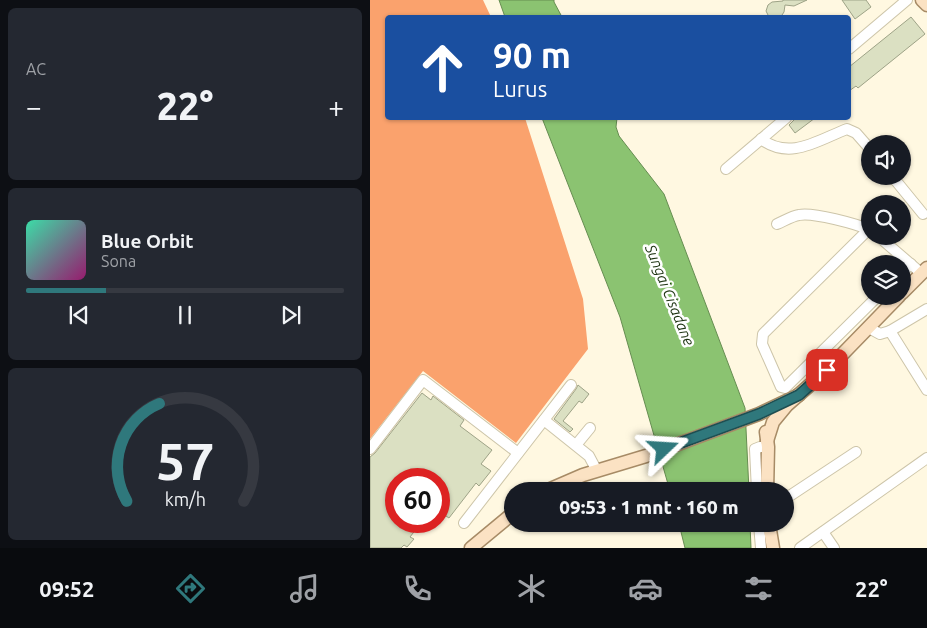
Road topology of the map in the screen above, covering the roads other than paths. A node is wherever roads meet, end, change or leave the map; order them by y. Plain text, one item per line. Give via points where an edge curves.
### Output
1 (907, 0) edge
2 (922, 0) edge
3 (927, 5) edge
4 (851, 47) edge
5 (784, 120) edge
6 (760, 139) junction
7 (861, 139) edge
8 (726, 169) dead end
9 (899, 185) edge
10 (923, 214) dead end
11 (777, 224) dead end
12 (861, 227) edge
13 (861, 237) edge
14 (889, 245) edge
15 (900, 255) edge
16 (911, 264) edge
17 (924, 271) edge
18 (911, 284) edge
19 (869, 305) edge
20 (891, 305) edge
21 (927, 309) edge
22 (869, 328) junction
23 (890, 331) junction
24 (571, 385) dead end
25 (927, 390) edge
26 (799, 395) junction
27 (757, 415) junction
28 (544, 420) junction
29 (590, 428) dead end
30 (768, 444) junction
31 (576, 445) junction
32 (370, 449) edge
33 (856, 452) dead end
34 (518, 453) junction
35 (927, 458) edge
36 (597, 471) junction
37 (569, 482) edge
38 (757, 482) edge
39 (767, 482) edge
40 (794, 493) edge
41 (504, 521) edge
42 (464, 523) dead end
43 (760, 532) edge
44 (770, 532) edge
45 (823, 532) junction
46 (471, 548) edge
47 (761, 548) edge
48 (772, 548) edge
49 (800, 548) edge
50 (834, 548) edge

1 - 4 lane
2 - 3 main road
5 - 6 lane
6 - 7 lane via 776,148 799,148 847,129
6 - 8 lane
9 - 10 lane
11 - 12 lane via 805,214
13 - 19 lane via 763,334 762,344 781,387 785,388
14 - 15 lane
16 - 17 lane
17 - 18 main road
20 - 22 main road
21 - 23 lane
22 - 23 lane via 880,334
22 - 26 main road via 831,375
23 - 25 lane
24 - 28 lane
26 - 27 main road
26 - 30 main road via 776,418
27 - 30 main road via 764,422
27 - 36 main road
28 - 31 lane
28 - 34 lane
29 - 31 lane
30 - 38 lane via 755,450
30 - 39 main road
31 - 36 lane via 589,456
32 - 34 lane via 423,380
33 - 40 lane
34 - 42 lane
35 - 45 lane
36 - 37 main road
41 - 46 main road
43 - 47 lane
44 - 48 main road
45 - 49 lane
45 - 50 lane

